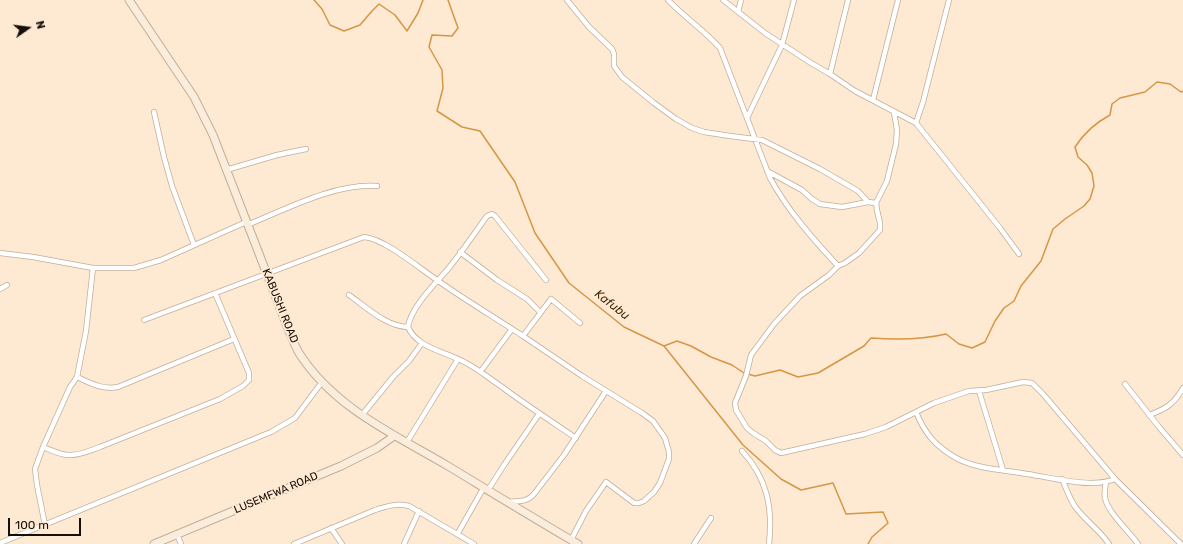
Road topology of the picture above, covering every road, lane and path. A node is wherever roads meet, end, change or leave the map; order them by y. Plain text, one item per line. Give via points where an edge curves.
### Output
1 (129, 0) edge
2 (567, 0) edge
3 (668, 0) edge
4 (723, 0) edge
5 (741, 0) edge
6 (794, 0) edge
7 (848, 0) edge
8 (898, 0) edge
9 (948, 0) edge
10 (738, 12) junction
11 (782, 45) junction
12 (830, 74) junction
13 (873, 100) junction
14 (154, 112) dead end
15 (894, 112) junction
16 (747, 118) junction
17 (916, 123) junction
18 (754, 138) junction
19 (306, 149) dead end
20 (226, 170) junction
21 (767, 171) junction
22 (377, 186) dead end
23 (868, 202) junction
24 (876, 203) junction
25 (247, 223) junction
26 (194, 245) junction
27 (460, 252) junction
28 (0, 253) edge
29 (1019, 254) dead end
30 (838, 266) junction
31 (93, 268) junction
32 (267, 273) junction
33 (546, 280) dead end
34 (438, 281) junction
35 (7, 285) dead end
36 (0, 289) edge
37 (215, 293) junction
38 (349, 295) dead end
39 (540, 312) junction
40 (144, 320) dead end
41 (580, 323) dead end
42 (408, 327) junction
43 (512, 329) junction
44 (522, 336) junction
45 (234, 339) junction
46 (422, 343) junction
47 (458, 359) junction
48 (481, 371) junction
49 (76, 377) junction
50 (322, 382) junction
51 (1125, 384) dead end
52 (1183, 388) edge
53 (606, 391) junction
54 (979, 391) junction
55 (916, 412) junction
56 (539, 414) junction
57 (362, 415) junction
58 (1149, 415) junction
59 (394, 436) junction
60 (576, 438) junction
61 (406, 442) junction
62 (43, 447) junction
63 (742, 451) dead end
64 (1183, 455) edge
65 (1003, 470) junction
66 (1062, 479) junction
67 (1115, 480) junction
68 (1106, 482) junction
69 (486, 489) junction
70 (508, 502) junction
71 (418, 511) junction
72 (711, 518) dead end
73 (45, 525) junction
74 (331, 528) junction
75 (458, 533) junction
76 (177, 534) junction
77 (571, 540) junction
78 (0, 543) edge
79 (154, 544) edge
80 (181, 544) edge
81 (294, 544) edge
82 (342, 544) edge
83 (404, 544) edge
84 (474, 544) edge
85 (578, 544) edge
86 (694, 544) edge
87 (769, 544) edge
88 (1109, 544) edge
89 (1138, 544) edge
90 (1181, 544) edge

1 - 20 main road, KABUSHI ROAD via 194,97 213,135
2 - 18 street via 588,27 612,49 614,66 622,77 654,103 692,128
3 - 16 street via 720,48
4 - 10 street
5 - 10 street
6 - 11 street
7 - 12 street
8 - 13 street
9 - 17 street
10 - 11 street
11 - 12 street
11 - 16 street
12 - 13 street
13 - 15 street
14 - 26 street via 172,186
15 - 17 street
15 - 24 street via 896,144 887,181
16 - 18 street
17 - 29 street
18 - 21 street
18 - 23 street via 767,142 858,191
19 - 20 street
20 - 25 main road, KABUSHI ROAD
21 - 23 street via 798,187 820,204 842,207
21 - 30 street via 778,194
22 - 25 street via 365,185 313,198
23 - 24 street
24 - 30 street via 880,230 859,253
25 - 26 street
25 - 32 main road, KABUSHI ROAD
26 - 31 street via 139,267
27 - 33 street via 486,216 492,214
27 - 34 street
27 - 39 street via 527,299
28 - 31 street
30 - 55 street via 800,296 758,344 751,355 735,403 736,410 747,428 782,453 865,434
31 - 49 street via 86,331
32 - 34 street via 364,237 371,237 398,252
32 - 37 street
32 - 50 main road, KABUSHI ROAD via 299,352
34 - 42 street via 409,319
34 - 43 street
35 - 36 street
37 - 40 street
37 - 45 street
38 - 42 street via 390,323
39 - 41 street via 551,299
39 - 44 street
42 - 46 street
43 - 44 street
43 - 48 street
44 - 53 street
45 - 49 street via 118,387 100,387
45 - 62 street via 248,373 249,380 243,386 220,399 100,447 70,456
46 - 47 street
46 - 57 street
47 - 48 street
47 - 61 street
48 - 56 street
49 - 62 street
50 - 57 main road, KABUSHI ROAD via 343,402
50 - 73 street via 305,407 287,424
51 - 58 street
52 - 58 street via 1171,404
53 - 60 street
53 - 77 street via 653,421 665,438 669,459 660,483 644,501 634,503 606,482 586,511
54 - 55 street via 963,393
54 - 65 street
54 - 67 street via 1023,382 1032,384
55 - 65 street via 924,430 943,449 964,461
56 - 60 street
56 - 69 street
57 - 59 main road, KABUSHI ROAD
58 - 64 street
59 - 61 main road, KABUSHI ROAD
59 - 76 main road, LUSEMFWA ROAD via 377,448 341,466
60 - 70 street via 531,498
61 - 69 main road, KABUSHI ROAD
62 - 73 street via 36,469
63 - 87 street via 761,478 766,492 771,519
65 - 66 street
66 - 68 street via 1081,483
66 - 88 street via 1074,504
67 - 68 street
67 - 90 street
68 - 89 street via 1106,504
69 - 70 main road, KABUSHI ROAD
69 - 75 street
70 - 77 main road, KABUSHI ROAD
71 - 74 street via 400,504 389,505
71 - 75 street
71 - 83 street
72 - 86 street
73 - 78 street
74 - 81 street
74 - 82 street
75 - 84 street
76 - 79 main road, LUSEMFWA ROAD
76 - 80 street
77 - 85 main road, KABUSHI ROAD

